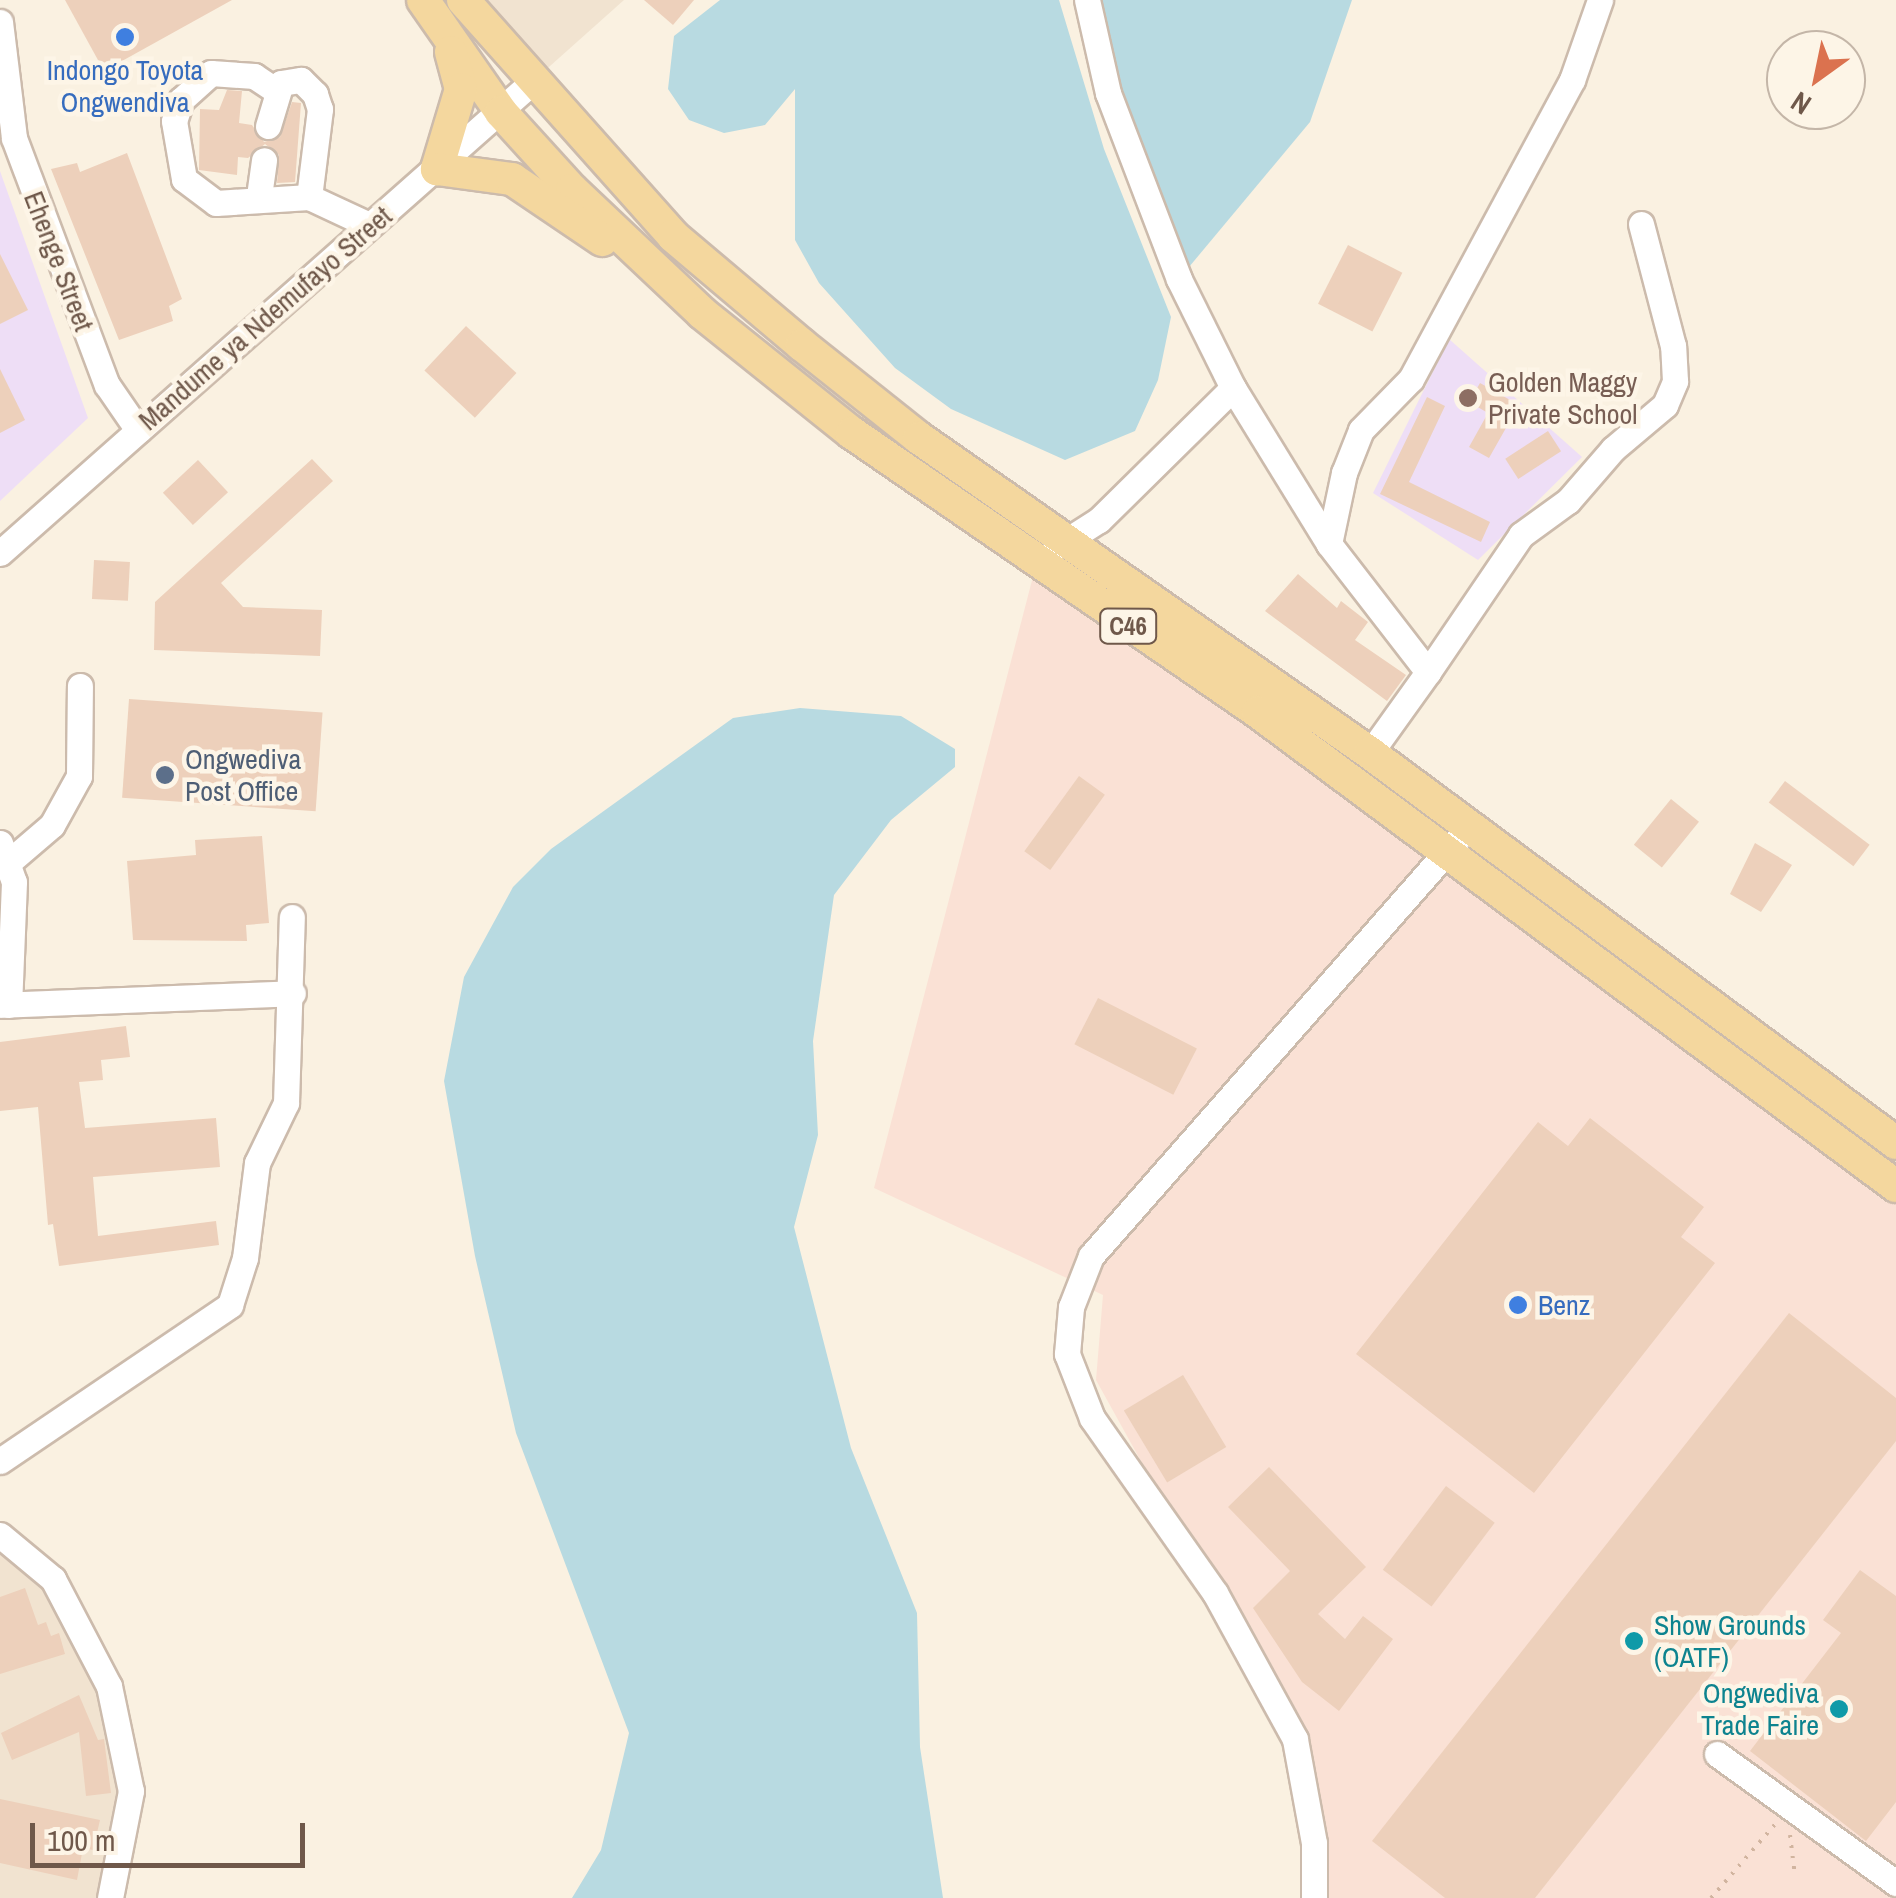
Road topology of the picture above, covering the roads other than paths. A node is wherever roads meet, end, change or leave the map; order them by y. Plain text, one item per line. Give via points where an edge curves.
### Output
1 (422, 0) edge
2 (463, 0) edge
3 (1086, 0) edge
4 (1600, 0) edge
5 (0, 22) edge
6 (531, 84) junction
7 (275, 90) junction
8 (500, 112) junction
9 (268, 126) dead end
10 (264, 160) dead end
11 (437, 169) junction
12 (259, 196) junction
13 (309, 197) junction
14 (369, 224) junction
15 (1642, 224) dead end
16 (702, 313) junction
17 (1233, 388) junction
18 (138, 430) junction
19 (1065, 540) junction
20 (1330, 544) junction
21 (0, 553) edge
22 (1036, 565) junction
23 (1428, 672) junction
24 (80, 686) dead end
25 (1370, 753) junction
26 (1469, 826) junction
27 (5, 852) edge
28 (1446, 852) junction
29 (292, 917) dead end
30 (292, 993) junction
31 (5, 1005) edge
32 (1890, 1139) edge
33 (1863, 1161) junction
34 (1896, 1186) edge
35 (0, 1461) edge
36 (0, 1535) edge
37 (1718, 1754) dead end
38 (1896, 1883) edge
39 (110, 1898) edge
40 (1314, 1898) edge

1 - 8 main road, C46
1 - 11 main road via 452,53 461,88
2 - 6 main road, C46
3 - 17 street via 1108,93 1179,279
4 - 20 street via 1572,80 1410,379 1361,430 1344,472
5 - 18 street, Ehenge Street via 14,138 107,385
6 - 8 street, Mandume ya Ndemufayo Street
6 - 19 main road, C46 via 673,236 918,438
7 - 9 street
7 - 12 street via 254,76 211,73 180,100 174,121 184,179 201,196 216,203
7 - 13 street via 290,79 315,94 320,109
8 - 11 street, Mandume ya Ndemufayo Street
8 - 16 main road, C46
10 - 12 street
11 - 14 street, Mandume ya Ndemufayo Street
11 - 16 main road via 512,179
12 - 13 street
13 - 14 street
14 - 18 street, Mandume ya Ndemufayo Street
15 - 23 street via 1673,346 1675,381 1664,405 1612,449 1568,501 1521,535
16 - 22 main road, C46
17 - 19 street via 1099,520
17 - 20 street
18 - 21 street, Mandume ya Ndemufayo Street
19 - 22 street
19 - 25 main road, C46
20 - 23 street
22 - 28 main road, C46 via 1258,712
23 - 25 street
24 - 27 street via 79,776 52,825
25 - 26 main road, C46
26 - 28 street
26 - 32 main road, C46
27 - 31 street
28 - 33 main road, C46
28 - 40 street via 1091,1256 1071,1308 1066,1354 1092,1418 1215,1593 1295,1738 1314,1843
29 - 30 street
30 - 31 street
30 - 35 street via 286,1102 257,1163 245,1258 230,1305
32 - 33 main road
33 - 34 main road, C46
36 - 39 street via 53,1579 109,1686 131,1791
37 - 38 street

